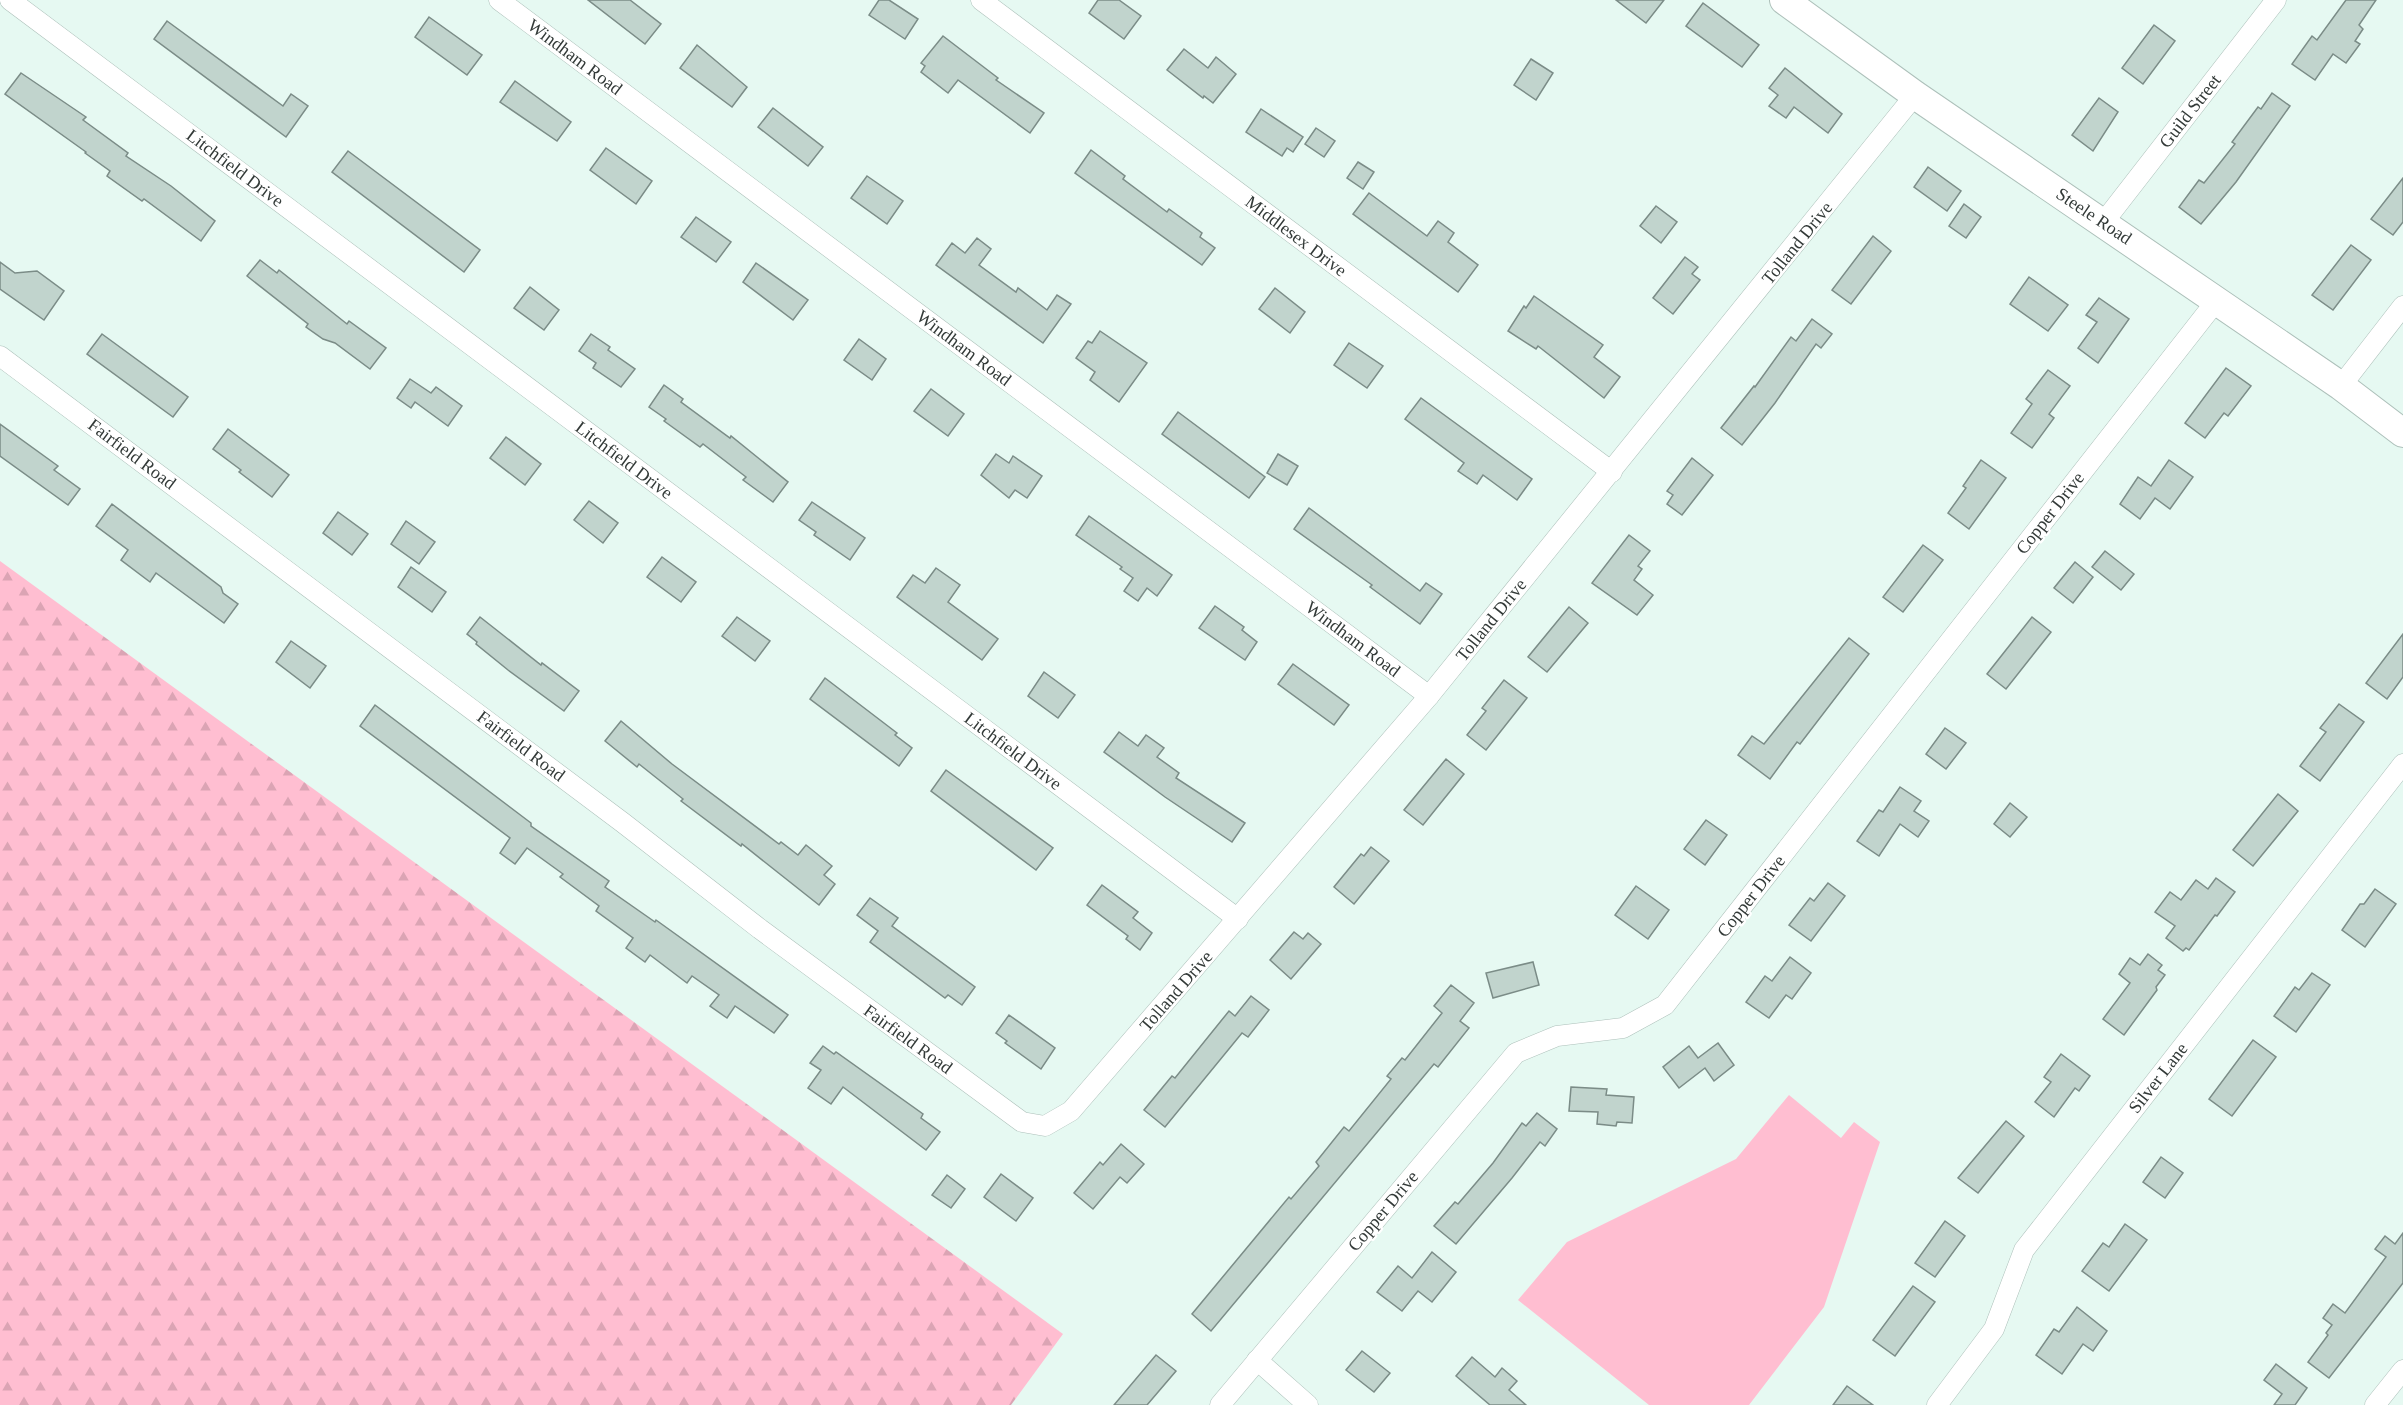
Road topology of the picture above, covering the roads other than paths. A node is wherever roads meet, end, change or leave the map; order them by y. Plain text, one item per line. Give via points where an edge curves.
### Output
1 (10, 0) edge
2 (499, 0) edge
3 (981, 0) edge
4 (2276, 0) edge
5 (1800, 5) edge
6 (1916, 95) junction
7 (2103, 223) junction
8 (2217, 300) junction
9 (2403, 306) edge
10 (0, 356) edge
11 (2341, 386) junction
12 (2403, 433) edge
13 (1612, 472) junction
14 (1429, 696) junction
15 (2403, 764) edge
16 (1238, 919) junction
17 (1045, 1126) joint
18 (1257, 1360) junction
19 (2403, 1370) edge
20 (1220, 1405) edge
21 (1308, 1405) edge
22 (1936, 1405) edge
23 (2375, 1405) edge

1 - 16 street, Litchfield Drive
2 - 14 street, Windham Road
3 - 13 street, Middlesex Drive
4 - 7 street, Guild Street
5 - 6 street, Steele Road
6 - 7 street, Steele Road
6 - 13 street, Tolland Drive
7 - 8 street, Steele Road
8 - 11 street, Steele Road
8 - 18 street, Copper Drive via 1665,1005 1623,1028 1557,1036 1516,1053
9 - 11 street
10 - 17 street, Fairfield Road via 760,929 1022,1122
11 - 12 street, Steele Road
13 - 14 street, Tolland Drive
14 - 16 street, Tolland Drive
15 - 22 street, Silver Lane via 2024,1250 1994,1329
16 - 17 street, Tolland Drive via 1071,1111
18 - 20 street, Copper Drive
18 - 21 street
19 - 23 street

